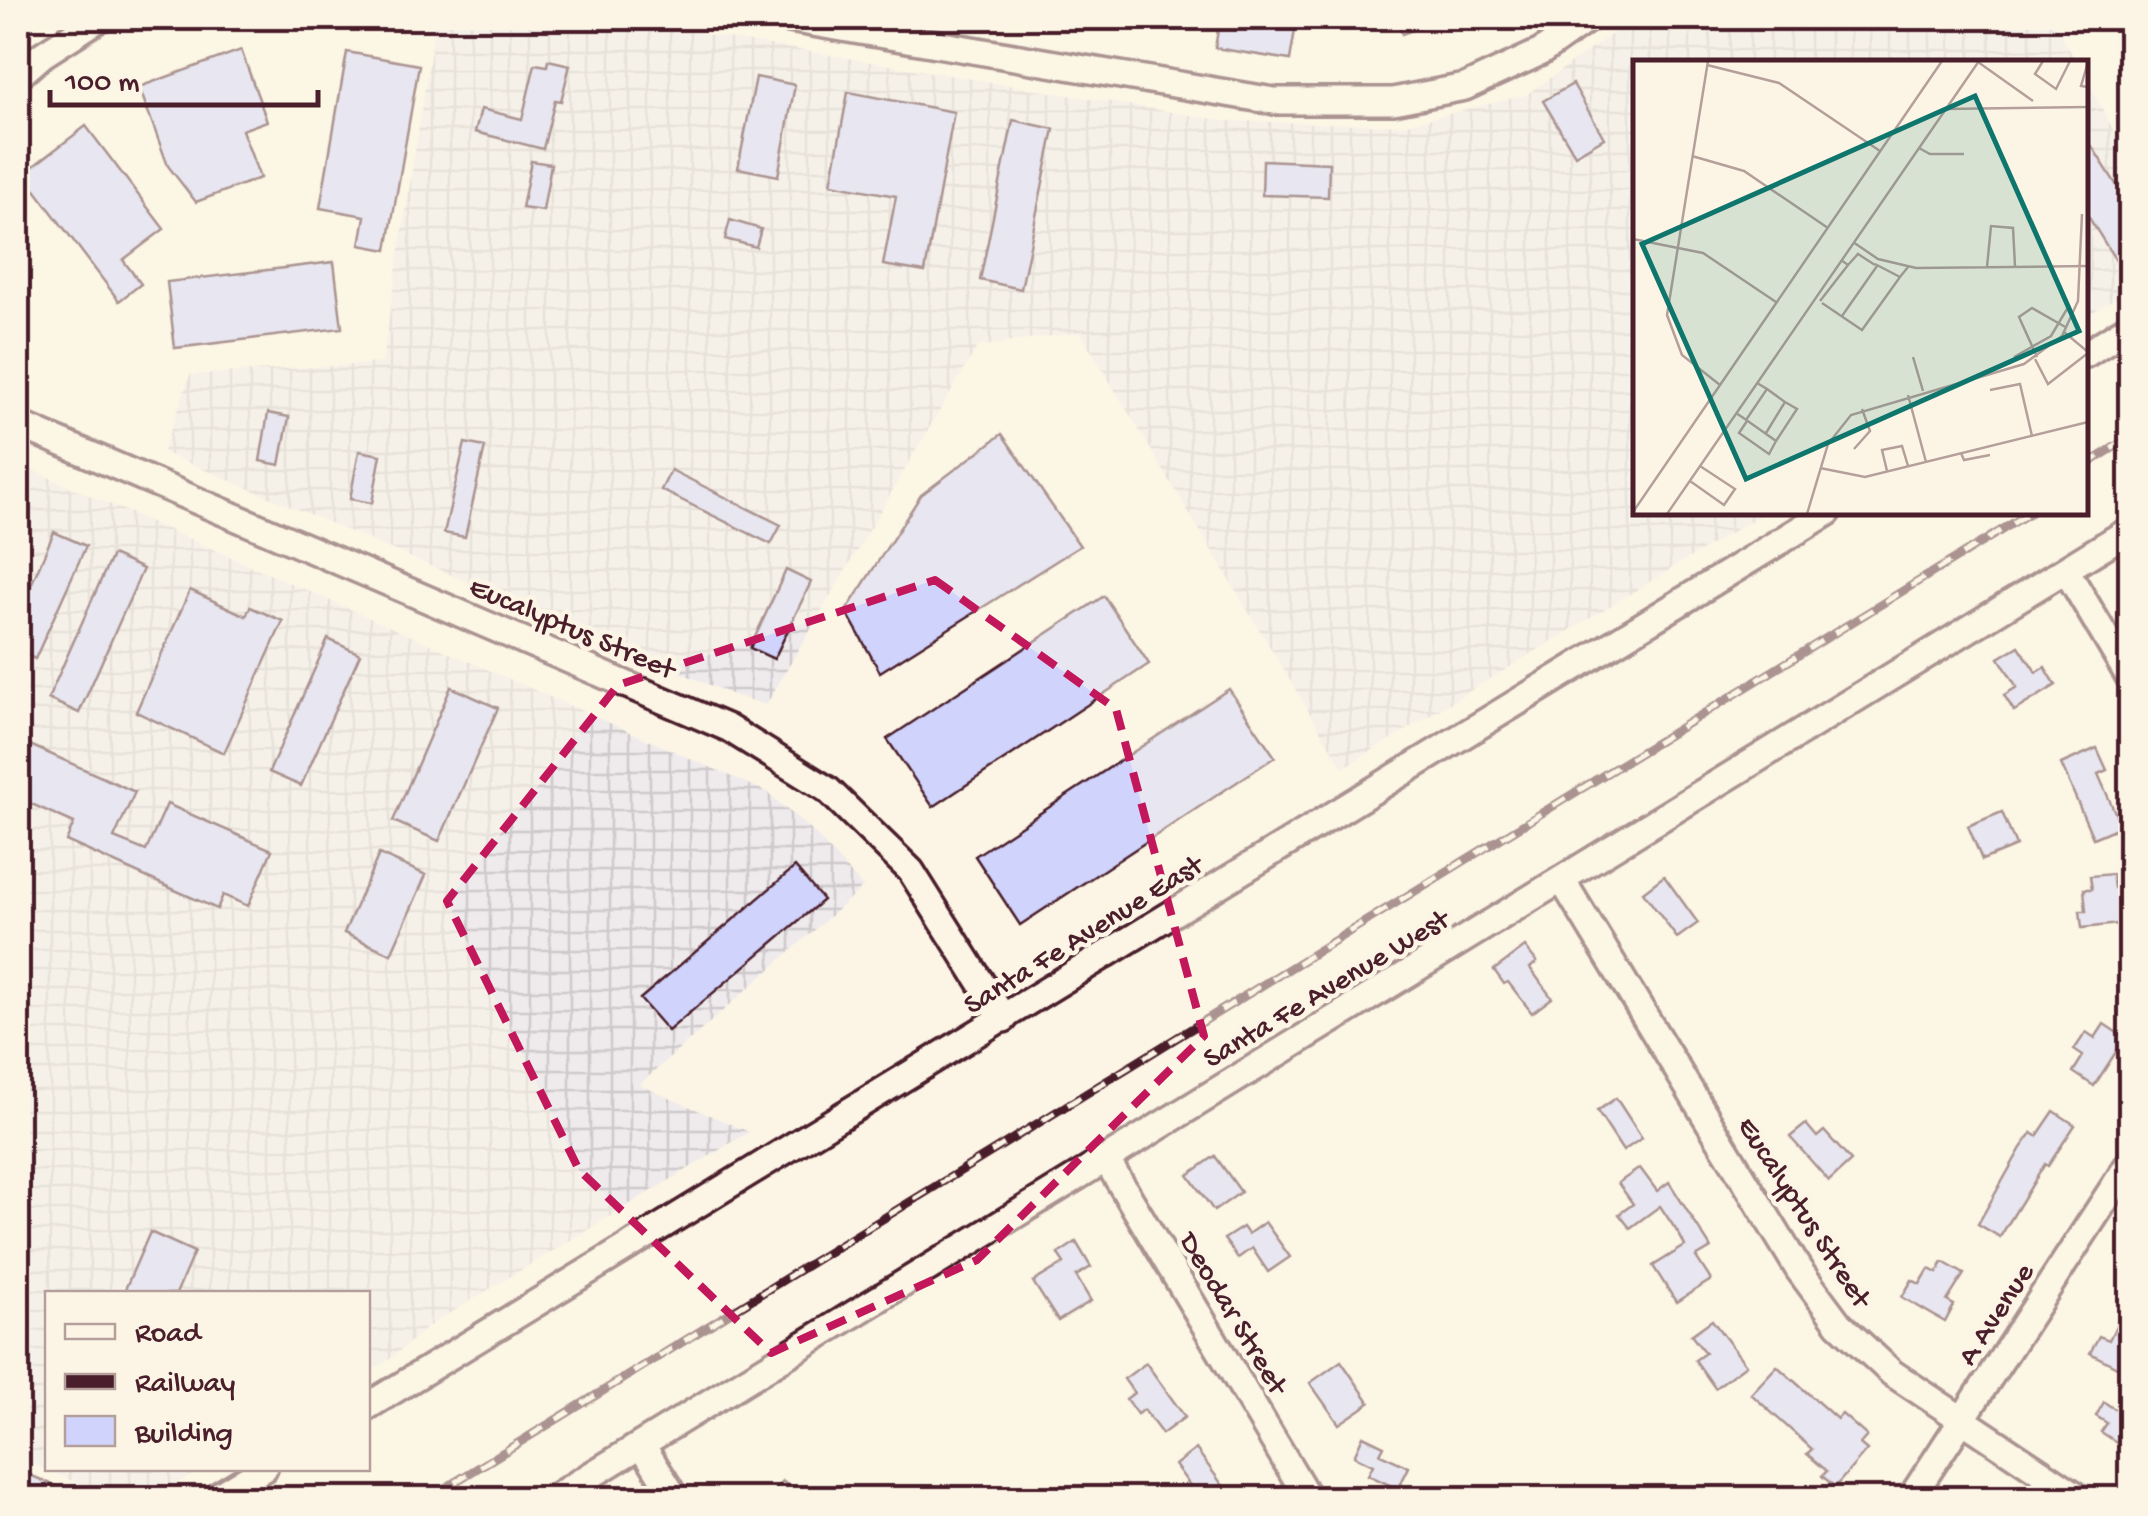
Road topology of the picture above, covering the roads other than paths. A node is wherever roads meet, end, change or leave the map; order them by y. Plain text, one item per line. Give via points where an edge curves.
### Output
1 (100, 18) edge
2 (783, 18) edge
3 (1589, 18) edge
4 (18, 76) edge
5 (2130, 326) edge
6 (2088, 353) edge
7 (18, 424) edge
8 (1823, 515) edge
9 (2130, 530) edge
10 (2066, 570) junction
11 (2130, 678) edge
12 (1562, 880) junction
13 (1004, 1019) junction
14 (1106, 1159) junction
15 (2130, 1162) edge
16 (370, 1405) edge
17 (1962, 1422) junction
18 (642, 1445) junction
19 (259, 1471) edge
20 (214, 1498) edge
21 (554, 1498) edge
22 (675, 1498) edge
23 (1308, 1498) edge
24 (1912, 1498) edge
25 (2080, 1498) edge

1 - 4 street
2 - 3 street via 1274,101 1394,101 1466,87 1542,52
5 - 6 street
7 - 13 street, Eucalyptus Street via 728,728 828,790 911,871
8 - 13 street, Santa Fe Avenue East
9 - 10 street, Santa Fe Avenue West
10 - 11 street
10 - 12 street, Santa Fe Avenue West
12 - 14 street, Santa Fe Avenue West
12 - 17 street, Eucalyptus Street via 1821,1300 1872,1356
13 - 16 street, Santa Fe Avenue East
14 - 18 street, Santa Fe Avenue West
14 - 23 street, Deodar Street
15 - 17 street, A Avenue
17 - 24 street, A Avenue
17 - 25 street, Eucalyptus Street
18 - 21 street, Santa Fe Avenue West
18 - 22 street
19 - 20 street

